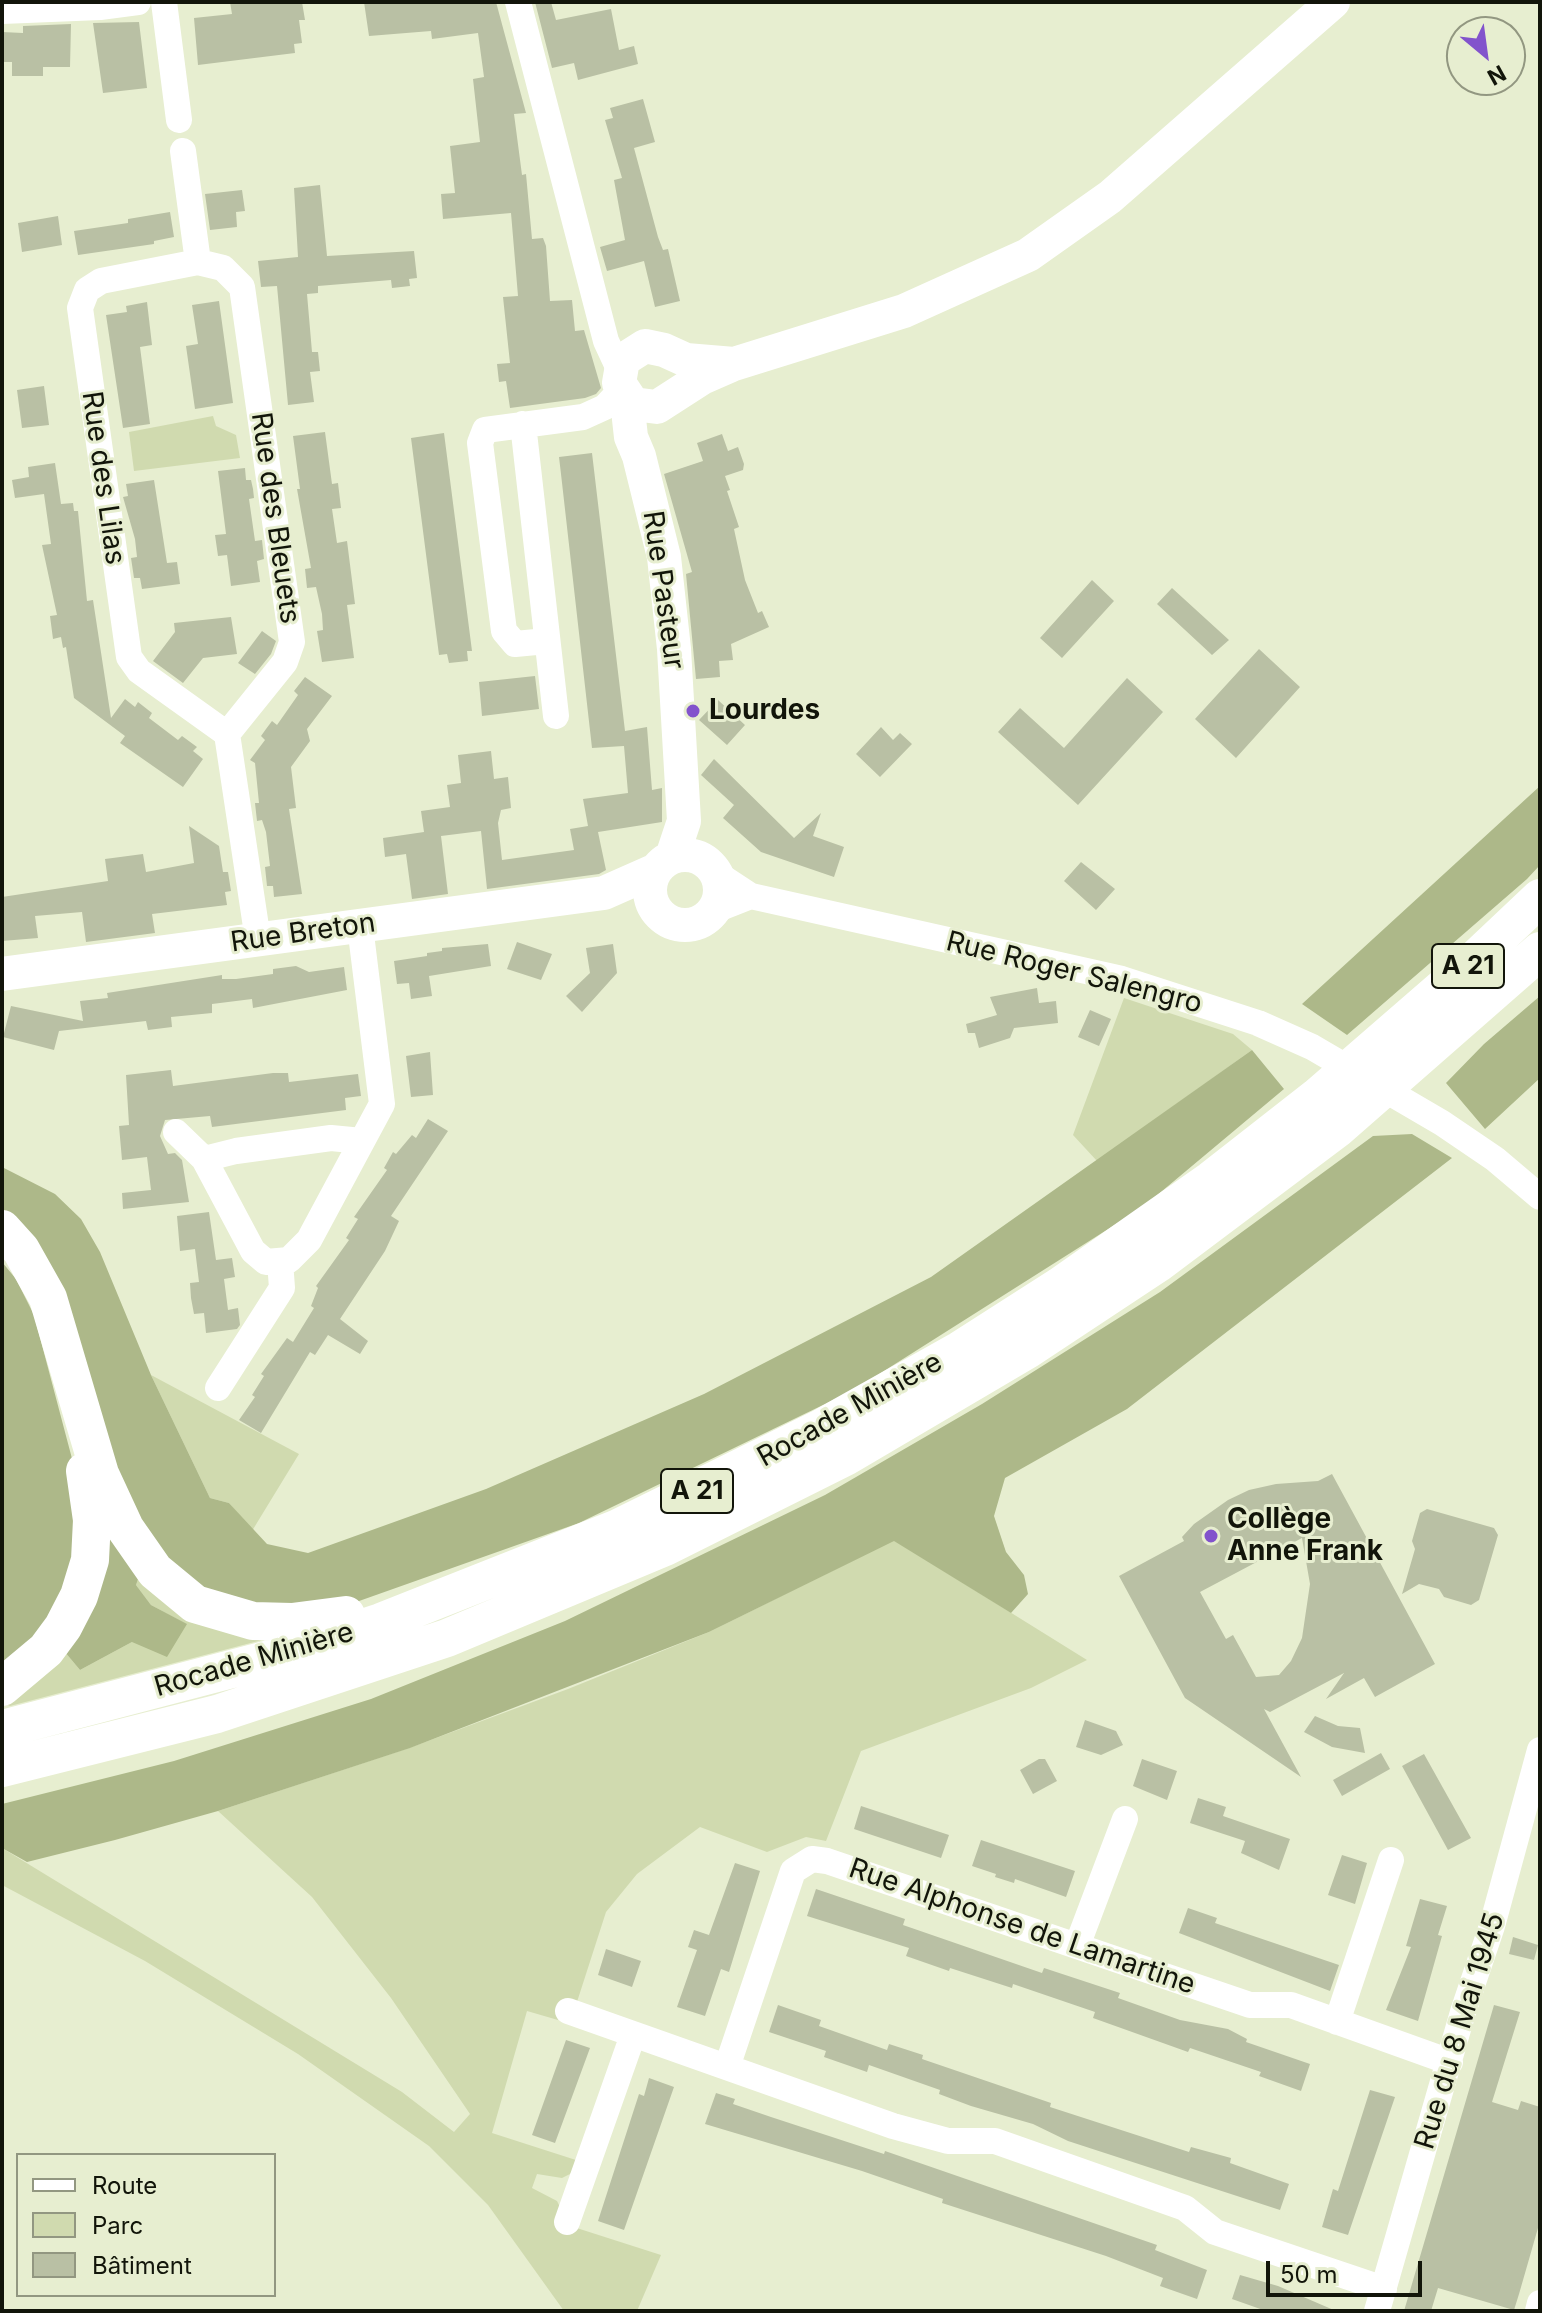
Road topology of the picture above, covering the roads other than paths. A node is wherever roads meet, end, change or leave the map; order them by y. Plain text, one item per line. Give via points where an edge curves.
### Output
1 (138, 2) edge
2 (164, 2) edge
3 (518, 2) edge
4 (1333, 2) edge
5 (80, 5) edge
6 (2, 11) edge
7 (179, 120) dead end
8 (183, 151) dead end
9 (198, 262) junction
10 (602, 317) junction
11 (658, 351) junction
12 (734, 364) junction
13 (643, 392) junction
14 (583, 417) junction
15 (523, 424) junction
16 (635, 447) junction
17 (547, 641) junction
18 (556, 716) dead end
19 (227, 734) junction
20 (687, 865) junction
21 (604, 893) junction
22 (751, 896) junction
23 (1540, 898) edge
24 (713, 911) junction
25 (658, 914) junction
26 (360, 926) junction
27 (258, 940) junction
28 (1540, 951) edge
29 (2, 974) edge
30 (176, 1132) dead end
31 (362, 1141) junction
32 (204, 1159) junction
33 (1540, 1197) edge
34 (2, 1229) edge
35 (2, 1250) edge
36 (280, 1261) junction
37 (218, 1388) dead end
38 (511, 1573) junction
39 (2, 1687) edge
40 (2, 1729) edge
41 (1540, 1750) edge
42 (2, 1768) edge
43 (1125, 1819) dead end
44 (1391, 1860) dead end
45 (1077, 1946) junction
46 (568, 2011) dead end
47 (1337, 2022) junction
48 (633, 2035) junction
49 (1450, 2062) junction
50 (727, 2067) junction
51 (567, 2222) dead end
52 (1380, 2300) edge
53 (1540, 2303) edge
54 (1538, 2311) edge

1 - 5 street
2 - 7 street
3 - 10 street
4 - 12 main road via 1110,197 1028,255 904,311
5 - 6 street
8 - 9 street
9 - 19 street, Rue des Bleuets via 223,268 242,287 292,642 285,662
9 - 19 street, Rue des Lilas via 101,281 87,290 80,308 129,657 139,671
10 - 11 street via 624,337
10 - 13 street via 606,341
11 - 12 main road
11 - 13 main road via 629,354
11 - 13 main road via 680,374
12 - 13 main road
13 - 14 street
13 - 16 main road
14 - 15 street
14 - 16 street via 602,420
15 - 17 street
15 - 17 street via 485,430 480,443 504,631 515,644
16 - 20 main road, Rue Pasteur via 664,557
17 - 18 street
19 - 27 street
20 - 21 main road, Rue Breton
20 - 22 street, Rue Roger Salengro
20 - 24 main road via 719,899
20 - 25 main road via 650,892
21 - 25 main road, Rue Breton
21 - 26 main road, Rue Breton
22 - 24 street
22 - 33 street, Rue Roger Salengro via 1122,979 1258,1023 1312,1047 1442,1123
23 - 38 highway, Rocade Minière / A 21 via 1317,1097 1174,1206 960,1350 706,1487
24 - 25 main road via 704,920 680,925
26 - 27 main road, Rue Breton
26 - 31 street via 382,1104
27 - 29 main road, Rue Breton
28 - 42 highway, Rocade Minière / A 21 via 1338,1128 1157,1264 1027,1350 871,1442 722,1519 515,1611 217,1714
30 - 32 street
31 - 32 street via 331,1138
31 - 36 street via 309,1240 289,1260
32 - 36 street via 253,1251 266,1262
34 - 38 highway via 21,1250 48,1298 100,1474 125,1528 155,1571 195,1604 253,1621 292,1622 343,1616 440,1586
35 - 39 highway via 25,1279 47,1330 89,1485 92,1520 90,1560 63,1627 46,1650
36 - 37 street via 282,1288
38 - 40 highway, Rocade Minière / A 21 via 266,1660
41 - 49 street, Rue du 8 Mai 1945
43 - 45 street
44 - 47 street
45 - 47 street, Rue Alphonse de Lamartine via 1250,2005 1291,2005
45 - 50 street, Rue Alphonse de Lamartine via 812,1859 793,1871
46 - 48 street
47 - 49 street, Rue Alphonse de Lamartine
48 - 50 street
48 - 51 street
49 - 52 street, Rue du 8 Mai 1945
50 - 52 street via 907,2130 948,2141 995,2141 1185,2208 1215,2232
53 - 54 street

